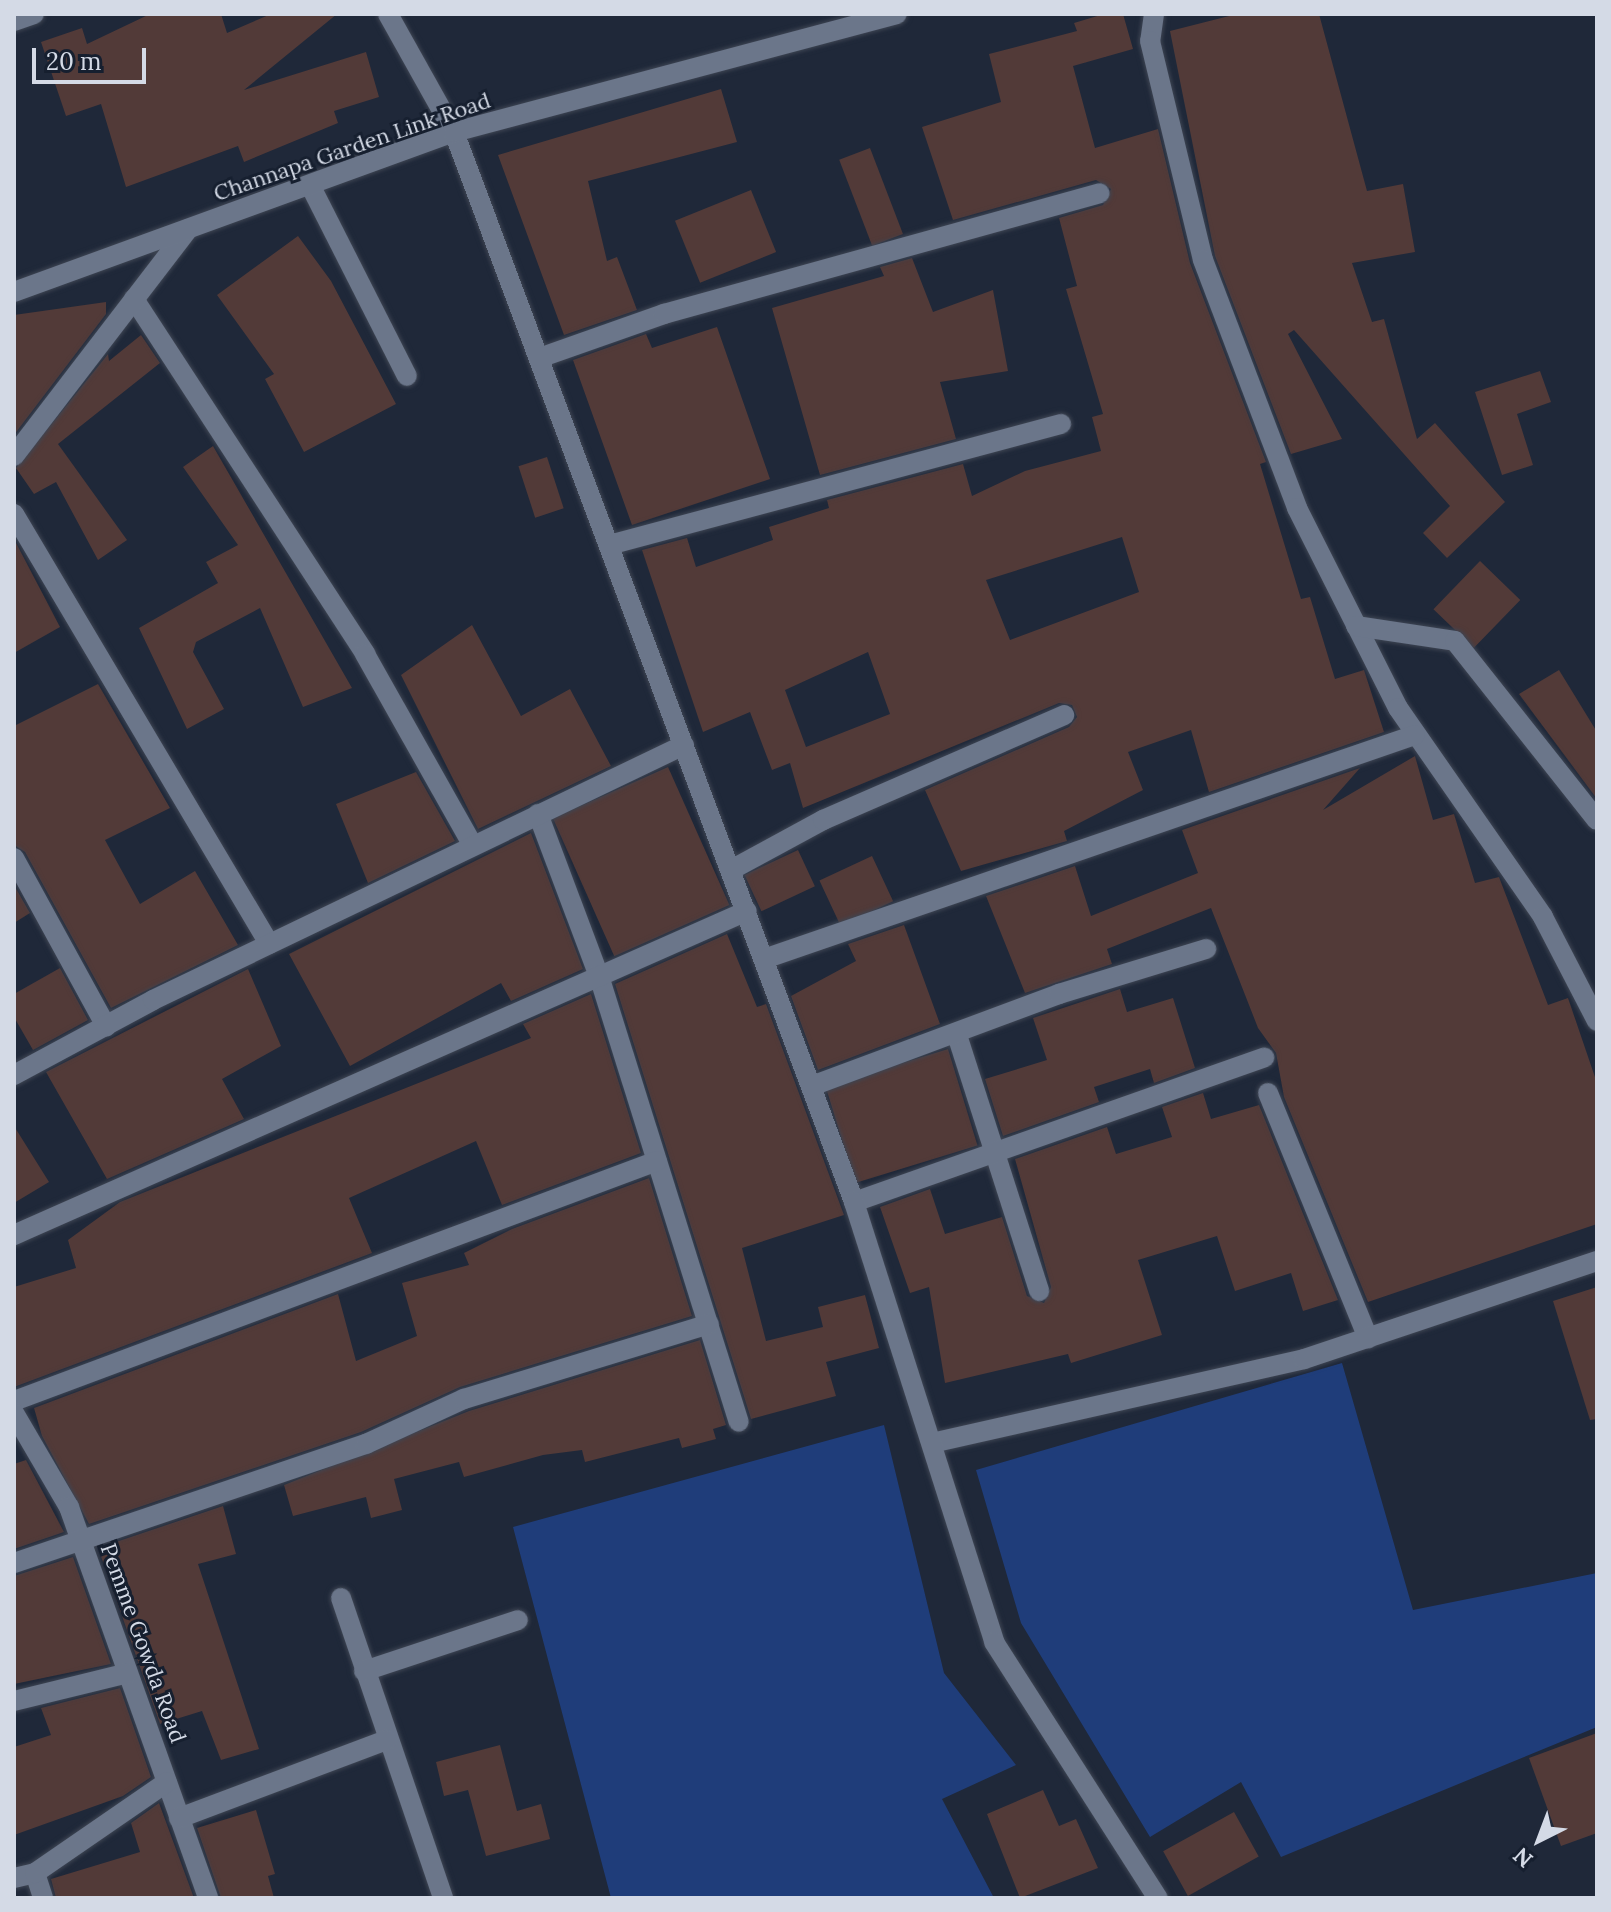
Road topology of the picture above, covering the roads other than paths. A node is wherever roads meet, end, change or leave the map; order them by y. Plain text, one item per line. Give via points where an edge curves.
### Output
1 (34, 14) edge
2 (388, 14) edge
3 (897, 14) edge
4 (1154, 14) edge
5 (14, 21) edge
6 (454, 132) junction
7 (310, 185) junction
8 (1099, 193) dead end
9 (188, 229) junction
10 (14, 292) edge
11 (134, 299) junction
12 (539, 358) junction
13 (407, 376) dead end
14 (1061, 424) dead end
15 (14, 456) edge
16 (14, 514) edge
17 (609, 545) junction
18 (1356, 626) junction
19 (1064, 715) dead end
20 (1415, 735) junction
21 (684, 745) junction
22 (538, 814) junction
23 (1597, 820) edge
24 (473, 846) junction
25 (14, 858) edge
26 (731, 870) junction
27 (747, 911) junction
28 (269, 944) junction
29 (1206, 949) dead end
30 (764, 959) junction
31 (599, 976) junction
32 (1597, 1021) edge
33 (106, 1026) junction
34 (957, 1035) junction
35 (1264, 1058) dead end
36 (14, 1075) edge
37 (812, 1086) junction
38 (1268, 1093) dead end
39 (996, 1152) junction
40 (657, 1161) junction
41 (854, 1202) junction
42 (14, 1235) edge
43 (1597, 1261) edge
44 (1039, 1291) dead end
45 (709, 1324) junction
46 (1368, 1338) junction
47 (14, 1401) edge
48 (14, 1413) edge
49 (739, 1422) dead end
50 (936, 1442) junction
51 (81, 1541) junction
52 (14, 1563) edge
53 (341, 1598) dead end
54 (518, 1620) dead end
55 (364, 1671) junction
56 (128, 1673) junction
57 (14, 1701) edge
58 (387, 1740) junction
59 (167, 1782) junction
60 (179, 1818) junction
61 (35, 1873) junction
62 (14, 1878) edge
63 (43, 1898) edge
64 (208, 1898) edge
65 (443, 1898) edge
66 (1158, 1898) edge

1 - 5 street
2 - 6 street
3 - 6 street, Channapa Garden Link Road
4 - 18 street via 1150,41 1203,260 1297,508
6 - 7 street, Channapa Garden Link Road
6 - 12 street
7 - 9 street, Channapa Garden Link Road
7 - 13 street
8 - 12 street via 679,310
9 - 10 street, Channapa Garden Link Road
9 - 11 street
11 - 15 street
11 - 24 street via 365,654
12 - 17 street
14 - 17 street
16 - 28 street
17 - 21 street
18 - 20 street
18 - 23 street via 1455,641
19 - 26 street via 823,820
20 - 30 street
20 - 32 street via 1543,917
21 - 22 street
21 - 26 street
22 - 24 street
22 - 31 street
24 - 28 street
25 - 33 street
26 - 27 street
27 - 30 street
27 - 31 street
28 - 33 street
29 - 34 street
30 - 37 street
31 - 40 street
31 - 42 street
33 - 36 street
34 - 37 street
34 - 39 street
35 - 39 street
37 - 41 street
38 - 46 street
39 - 41 street
39 - 44 street
40 - 45 street
40 - 47 street
41 - 50 street
43 - 46 street
45 - 49 street
45 - 51 street via 464,1399 366,1444
46 - 50 street
48 - 51 street, Pemme Gowda Road
50 - 66 street via 994,1642
51 - 52 street
51 - 56 street, Pemme Gowda Road
53 - 55 street
54 - 55 street
55 - 58 street
56 - 57 street
56 - 59 street, Pemme Gowda Road
58 - 60 street
58 - 65 street
59 - 60 street, Pemme Gowda Road
59 - 61 street
60 - 64 street, Pemme Gowda Road
61 - 62 street
61 - 63 street

